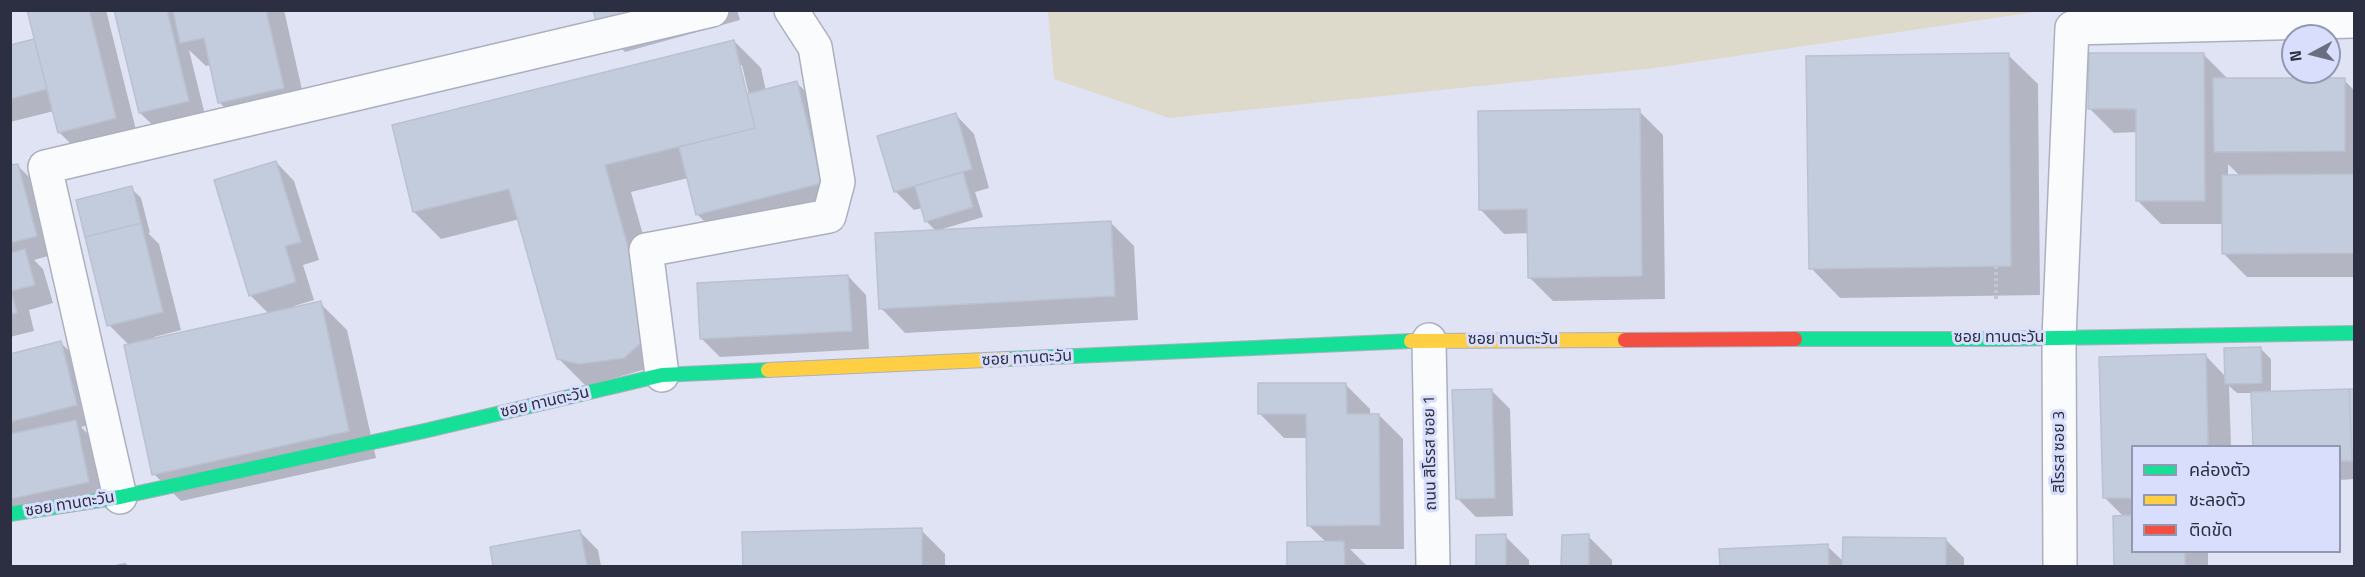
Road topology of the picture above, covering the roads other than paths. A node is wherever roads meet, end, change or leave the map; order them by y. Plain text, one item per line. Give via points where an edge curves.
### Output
1 (712, 10) edge
2 (790, 10) edge
3 (2355, 21) edge
4 (2355, 333) edge
5 (2059, 338) junction
6 (1430, 340) junction
7 (662, 375) junction
8 (120, 497) junction
9 (10, 514) edge
10 (1433, 567) edge
11 (2060, 567) edge

1 - 8 street via 45,166
2 - 7 street via 815,46 838,182 829,216 646,249
3 - 5 street, สิโรรส ซอย 3 via 2072,28
4 - 5 street, ซอย ทานตะวัน
5 - 6 street, ซอย ทานตะวัน
5 - 11 street, สิโรรส ซอย 3
6 - 7 street, ซอย ทานตะวัน
6 - 10 street, ถนน สิโรรส ซอย 1
7 - 8 street, ซอย ทานตะวัน
8 - 9 street, ซอย ทานตะวัน

